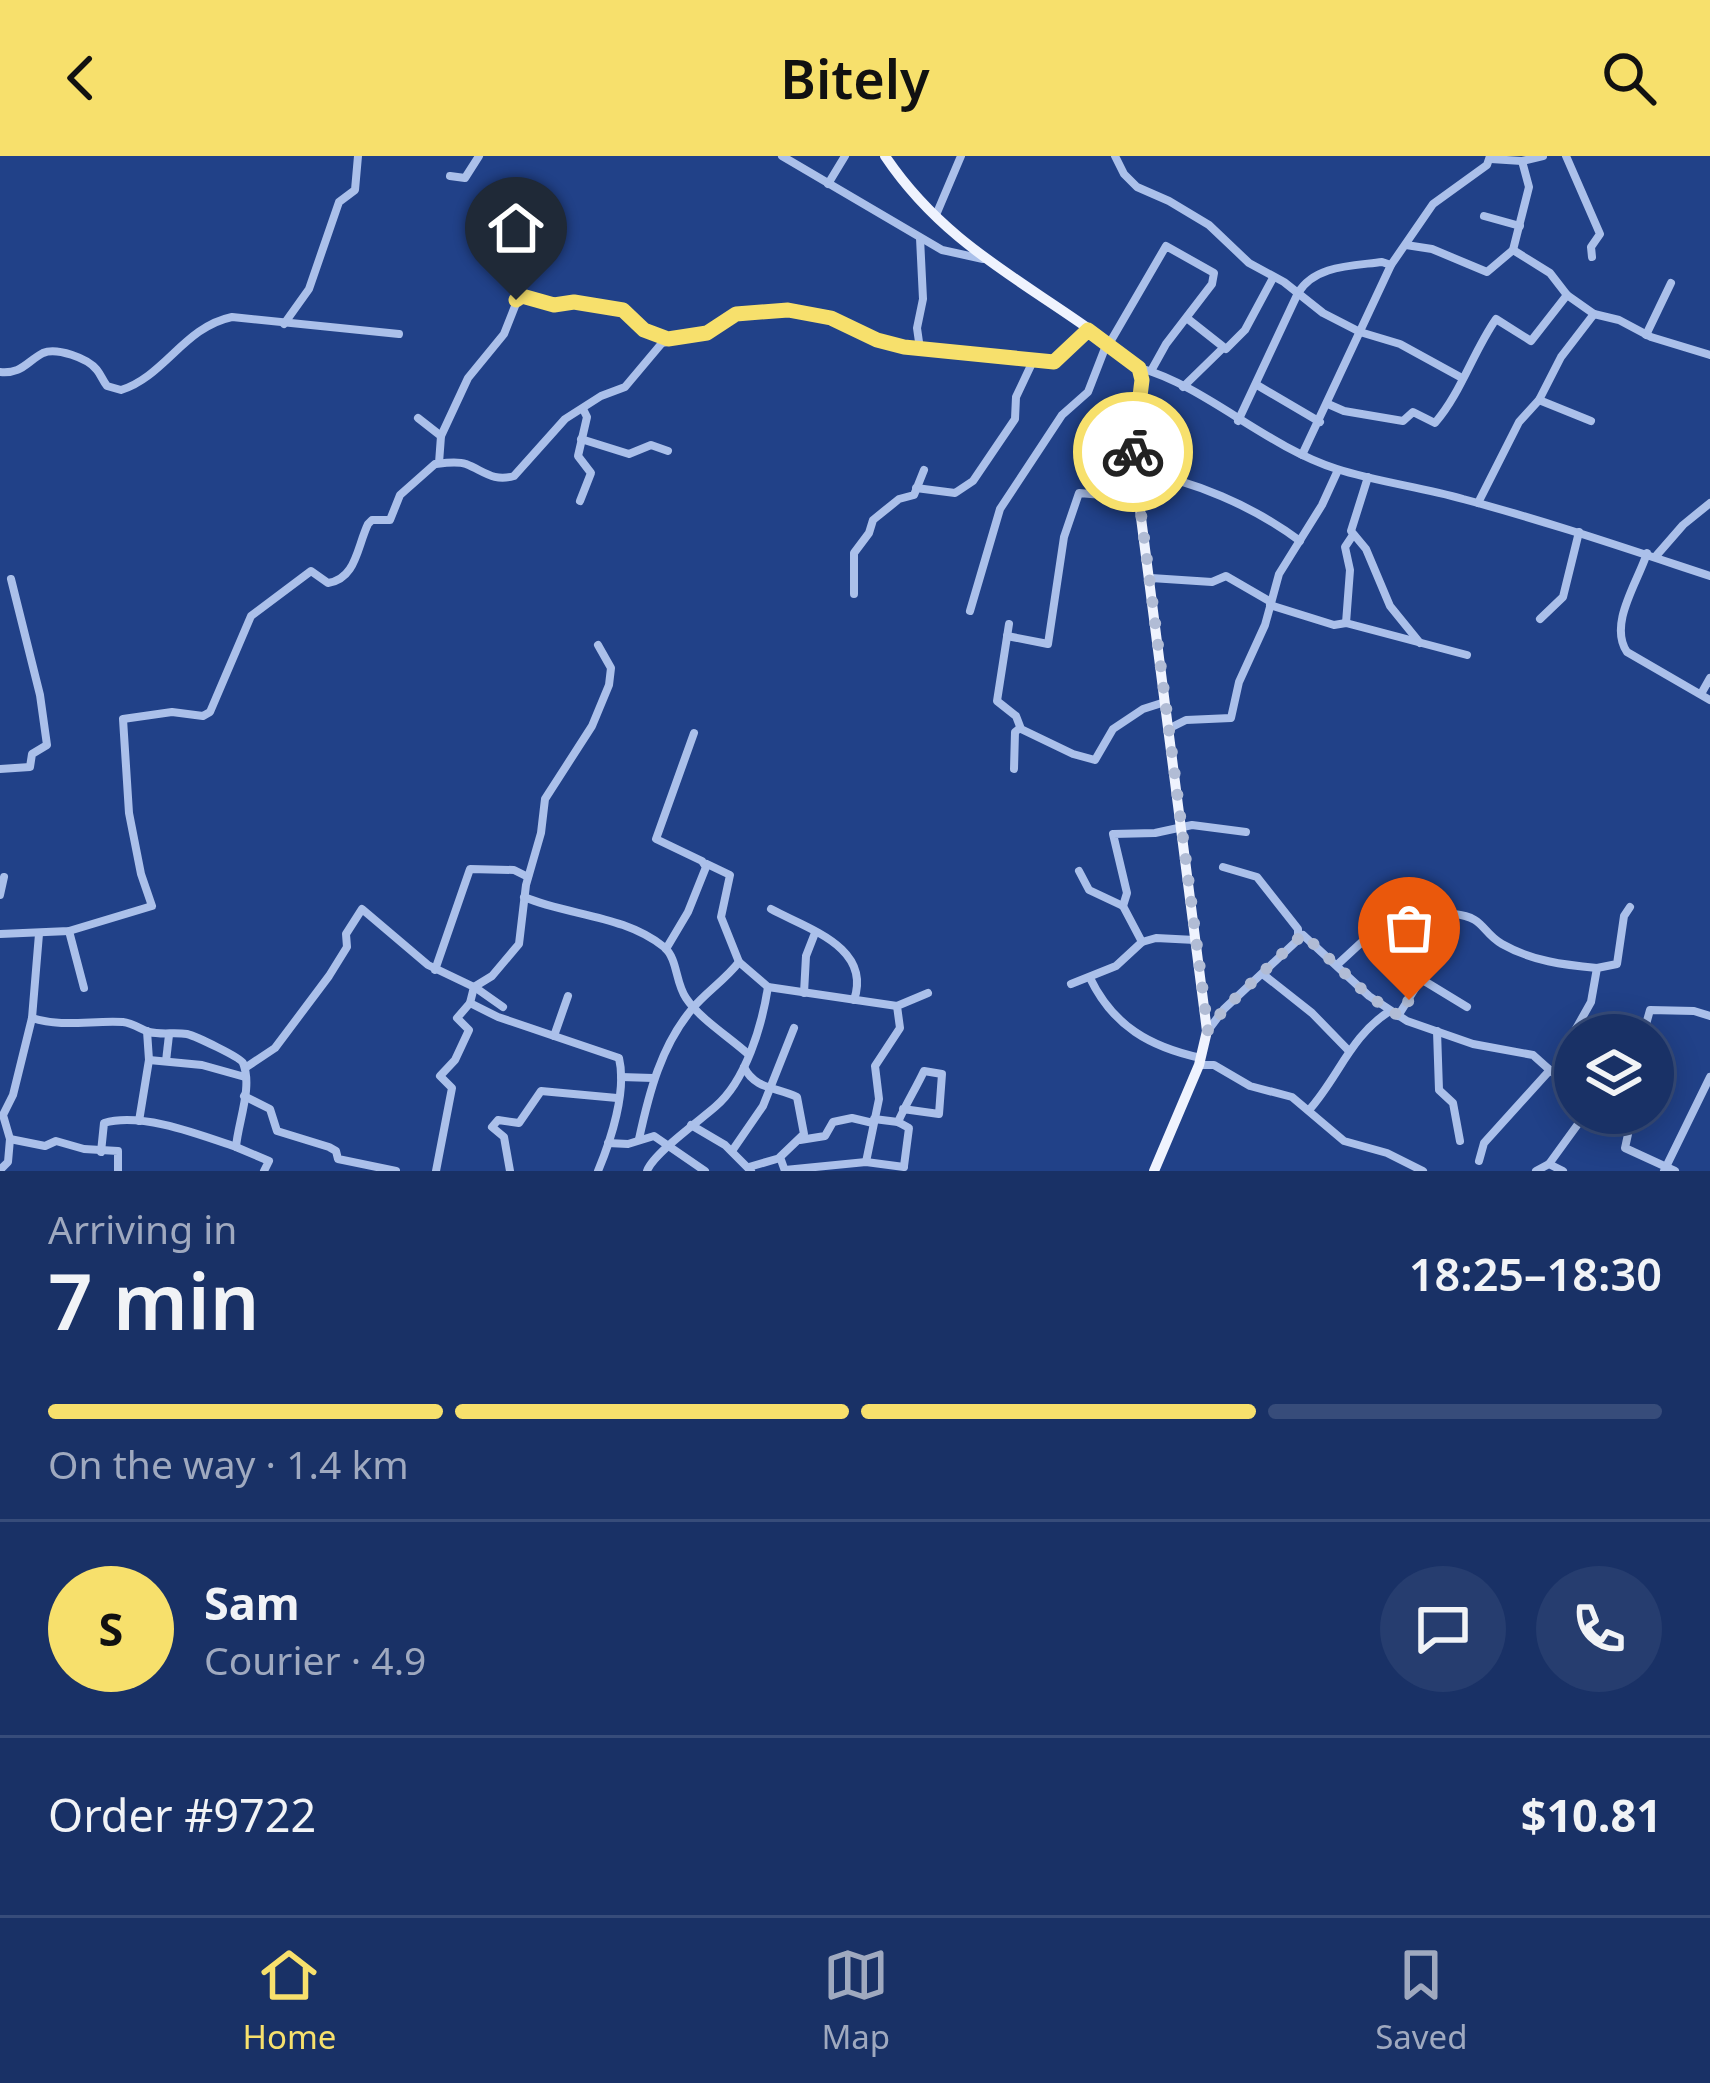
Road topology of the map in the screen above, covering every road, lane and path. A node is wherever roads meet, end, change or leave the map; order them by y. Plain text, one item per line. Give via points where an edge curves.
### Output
1 (358, 156) edge
2 (479, 156) edge
3 (782, 156) edge
4 (845, 156) edge
5 (885, 156) edge
6 (961, 156) edge
7 (1115, 156) edge
8 (1544, 156) edge
9 (1566, 156) edge
10 (1491, 157) edge
11 (1522, 160) junction
12 (450, 176) dead end
13 (828, 184) junction
14 (936, 215) junction
15 (1484, 217) dead end
16 (1520, 226) junction
17 (920, 236) junction
18 (1404, 245) junction
19 (1513, 250) junction
20 (1592, 257) dead end
21 (985, 260) junction
22 (1391, 265) junction
23 (1273, 278) junction
24 (1671, 283) dead end
25 (1298, 293) junction
26 (1567, 295) junction
27 (1594, 314) junction
28 (1188, 319) junction
29 (284, 324) junction
30 (1088, 330) junction
31 (1360, 332) junction
32 (399, 334) dead end
33 (1646, 335) junction
34 (668, 339) junction
35 (1108, 344) junction
36 (1223, 348) junction
37 (920, 349) junction
38 (1710, 355) edge
39 (1033, 361) junction
40 (1145, 370) junction
41 (0, 372) edge
42 (1462, 378) junction
43 (1257, 385) junction
44 (1183, 387) junction
45 (1540, 400) junction
46 (1328, 404) junction
47 (583, 409) junction
48 (418, 418) dead end
49 (1238, 421) junction
50 (1591, 421) dead end
51 (1320, 422) junction
52 (441, 436) junction
53 (581, 439) junction
54 (668, 451) dead end
55 (1302, 455) junction
56 (439, 463) junction
57 (924, 470) dead end
58 (1135, 470) junction
59 (1338, 470) junction
60 (1368, 477) junction
61 (916, 488) junction
62 (1139, 499) junction
63 (580, 501) dead end
64 (1478, 503) junction
65 (1710, 503) edge
66 (1579, 532) junction
67 (1353, 535) junction
68 (1300, 541) junction
69 (1652, 555) junction
70 (1710, 576) edge
71 (1151, 578) junction
72 (11, 579) dead end
73 (854, 594) dead end
74 (1270, 603) junction
75 (970, 611) dead end
76 (1540, 619) dead end
77 (1346, 622) junction
78 (1009, 624) dead end
79 (1007, 636) junction
80 (1420, 643) junction
81 (598, 645) dead end
82 (1467, 655) dead end
83 (1710, 678) edge
84 (1706, 697) edge
85 (1167, 702) junction
86 (1170, 728) junction
87 (1021, 729) junction
88 (694, 733) dead end
89 (0, 769) edge
90 (1014, 769) dead end
91 (1181, 827) junction
92 (1246, 832) dead end
93 (707, 863) junction
94 (1223, 868) dead end
95 (1079, 871) dead end
96 (4, 877) dead end
97 (528, 877) junction
98 (0, 895) edge
99 (524, 897) junction
100 (1123, 906) junction
101 (1630, 907) dead end
102 (771, 909) dead end
103 (69, 931) junction
104 (814, 933) junction
105 (0, 934) edge
106 (39, 934) junction
107 (1298, 936) junction
108 (1196, 940) junction
109 (1142, 942) junction
110 (666, 949) junction
111 (1444, 952) dead end
112 (739, 962) junction
113 (1338, 964) junction
114 (1597, 968) junction
115 (435, 970) junction
116 (1264, 974) junction
117 (1090, 978) junction
118 (1420, 980) junction
119 (1071, 984) dead end
120 (474, 987) junction
121 (768, 987) junction
122 (84, 988) dead end
123 (804, 993) junction
124 (928, 993) dead end
125 (568, 996) dead end
126 (854, 1000) junction
127 (470, 1003) junction
128 (502, 1006) dead end
129 (897, 1006) junction
130 (1467, 1006) dead end
131 (693, 1007) junction
132 (1395, 1013) junction
133 (1585, 1014) edge
134 (1650, 1014) edge
135 (1710, 1016) edge
136 (32, 1018) junction
137 (794, 1028) dead end
138 (1437, 1030) junction
139 (147, 1031) junction
140 (1208, 1031) junction
141 (169, 1034) junction
142 (554, 1036) junction
143 (1348, 1050) junction
144 (748, 1054) junction
145 (149, 1060) junction
146 (166, 1061) junction
147 (1201, 1062) junction
148 (744, 1066) junction
149 (1550, 1070) junction
150 (245, 1072) junction
151 (1554, 1072) edge
152 (621, 1077) junction
153 (1710, 1077) edge
154 (653, 1078) junction
155 (770, 1090) junction
156 (244, 1096) junction
157 (617, 1098) junction
158 (903, 1109) junction
159 (1309, 1110) junction
160 (139, 1121) junction
161 (873, 1121) junction
162 (898, 1122) junction
163 (690, 1124) junction
164 (1571, 1134) edge
165 (1628, 1134) edge
166 (10, 1139) junction
167 (639, 1139) junction
168 (799, 1140) junction
169 (1460, 1141) dead end
170 (608, 1143) junction
171 (236, 1147) junction
172 (672, 1147) junction
173 (732, 1151) junction
174 (101, 1152) junction
175 (780, 1158) junction
176 (1479, 1161) dead end
177 (866, 1162) junction
178 (1550, 1163) junction
179 (372, 1168) edge
180 (884, 1168) edge
181 (750, 1169) edge
182 (904, 1169) edge
183 (0, 1170) edge
184 (785, 1170) edge
185 (1668, 1170) edge
186 (118, 1171) edge
187 (264, 1171) edge
188 (396, 1171) edge
189 (436, 1171) edge
190 (510, 1171) edge
191 (598, 1171) edge
192 (647, 1171) edge
193 (705, 1171) edge
194 (1154, 1171) edge
195 (1423, 1171) edge
196 (1536, 1171) edge
197 (1563, 1171) edge

1 - 29 street via 356,186 340,202 309,289
2 - 12 street via 465,178
3 - 13 street
4 - 13 street
5 - 14 main road
6 - 14 street
7 - 23 street via 1137,187 1209,225
8 - 11 street
9 - 20 street via 1600,234
10 - 11 street
10 - 18 street via 1432,204
11 - 16 street via 1529,187
13 - 17 street
14 - 21 main road
15 - 16 street
16 - 19 street
17 - 21 street
17 - 37 street
18 - 19 street via 1487,272
18 - 22 street
19 - 26 street via 1550,273
21 - 30 main road
22 - 25 street via 1326,270
22 - 31 street
23 - 25 street
23 - 36 street via 1244,329
24 - 33 street
25 - 31 street
25 - 43 street
26 - 27 street
26 - 42 street via 1531,341 1496,319
27 - 33 street
27 - 45 street
28 - 35 street via 1214,273 1166,246
28 - 36 street
28 - 40 street
29 - 32 street
29 - 41 street via 213,321 118,391 101,386 90,364 53,350 16,373
30 - 35 main road
30 - 39 street via 1059,361
31 - 42 street
31 - 46 street
33 - 38 street
34 - 37 street via 707,333 736,314 788,310
34 - 47 street via 628,385
34 - 52 street via 623,310 519,296
35 - 40 main road
35 - 75 street via 1088,392 1062,415 1000,509
36 - 44 street
37 - 39 street
39 - 61 street via 1016,397 1016,419 979,475 955,493
40 - 44 street
40 - 58 main road
42 - 46 street via 1435,423 1413,412 1403,421
43 - 49 street
43 - 51 street
44 - 49 street
45 - 50 street
45 - 64 street via 1519,422
46 - 51 street
47 - 53 street
47 - 56 street via 514,476
48 - 52 street
49 - 55 street
51 - 55 street
52 - 56 street
53 - 54 street via 624,454 651,445
53 - 63 street via 578,456 591,473
55 - 59 street
56 - 103 street via 400,495 390,520 368,524 354,565 338,582 310,571 258,608 210,712 123,719 129,813 152,906
57 - 61 street
58 - 62 main road
58 - 68 street via 1183,479
59 - 60 street
59 - 68 street
60 - 64 street
60 - 67 street
61 - 73 street via 872,520 854,553
62 - 71 main road
62 - 79 street via 1079,493 1048,644
64 - 66 street
65 - 69 street
66 - 69 street
66 - 76 street via 1563,597
67 - 77 street via 1346,547
67 - 80 street
68 - 74 street
69 - 70 street
69 - 84 street via 1619,639 1627,652
71 - 74 street via 1226,576
71 - 85 main road
72 - 89 street via 47,746 32,754 32,765
74 - 77 street
74 - 86 street via 1231,718
77 - 80 street
78 - 79 street
79 - 87 street via 998,703
80 - 82 street
81 - 97 street via 611,668 609,685 544,799
83 - 84 street
85 - 86 main road
85 - 87 street via 1113,729 1095,760
86 - 91 main road
87 - 90 street
88 - 93 street via 656,839
91 - 92 street
91 - 100 street via 1112,836
91 - 108 main road
93 - 110 street
93 - 112 street via 730,875 719,912
94 - 107 street via 1260,880
95 - 100 street via 1086,888
96 - 98 street
97 - 99 street
97 - 115 street via 470,869
99 - 110 street via 629,926
99 - 120 street via 519,944
100 - 109 street
101 - 114 street via 1617,964
102 - 104 street
103 - 106 street
103 - 122 street
104 - 123 street
104 - 126 street via 848,952 859,980
105 - 106 street
106 - 136 street
107 - 113 street
107 - 116 street
108 - 109 street
108 - 140 main road
109 - 117 street
110 - 131 street
111 - 118 street
112 - 121 street
112 - 131 street
113 - 114 street via 1389,917 1423,934 1454,914 1482,922 1499,943 1530,956
113 - 132 street
114 - 133 street
115 - 120 street
115 - 150 street via 362,908 329,976 273,1051
116 - 140 street
116 - 143 street
117 - 119 street
117 - 147 street via 1124,1027
118 - 130 street
118 - 132 street
120 - 127 street
120 - 128 street
121 - 123 street
121 - 144 street
123 - 126 street
124 - 129 street
125 - 142 street
126 - 129 street
127 - 142 street
127 - 189 street via 457,1018 469,1032 440,1076 452,1088
129 - 161 street via 900,1028 875,1066
131 - 144 street
131 - 154 street
132 - 138 street
132 - 143 street
134 - 135 street
136 - 139 street via 123,1022
136 - 166 street via 3,1115
137 - 155 street
138 - 149 street via 1538,1057
138 - 169 street via 1439,1090 1454,1103
139 - 141 street
139 - 145 street
140 - 147 main road
141 - 146 street
141 - 150 street via 236,1055
142 - 152 street via 615,1056
143 - 159 street
144 - 148 street
145 - 146 street
145 - 160 street
146 - 150 street
147 - 159 street
147 - 194 main road
148 - 155 street
148 - 163 street via 725,1097
149 - 151 street
149 - 176 street via 1484,1143
150 - 156 street
152 - 154 street
152 - 157 street
153 - 185 street
154 - 167 street
155 - 168 street via 797,1097
155 - 173 street
156 - 171 street
156 - 179 street via 270,1109 277,1131
157 - 170 street
157 - 190 street via 542,1090 519,1124 498,1120 492,1127 504,1137
158 - 158 street via 924,1071 942,1075 939,1114
158 - 162 street
159 - 195 street via 1352,1145
160 - 171 street
160 - 174 street via 106,1120
161 - 162 street
161 - 168 street via 844,1118 825,1136
161 - 177 street
162 - 182 street via 910,1130
163 - 172 street
163 - 173 street
164 - 178 street
165 - 185 street via 1625,1148
166 - 174 street
166 - 183 street
167 - 170 street
167 - 172 street via 654,1136
168 - 175 street
170 - 191 street
171 - 187 street via 269,1160
172 - 192 street
172 - 193 street
173 - 181 street
174 - 186 street via 119,1153
175 - 181 street
175 - 184 street
177 - 180 street
177 - 184 street
178 - 196 street
178 - 197 street
179 - 188 street
180 - 182 street

